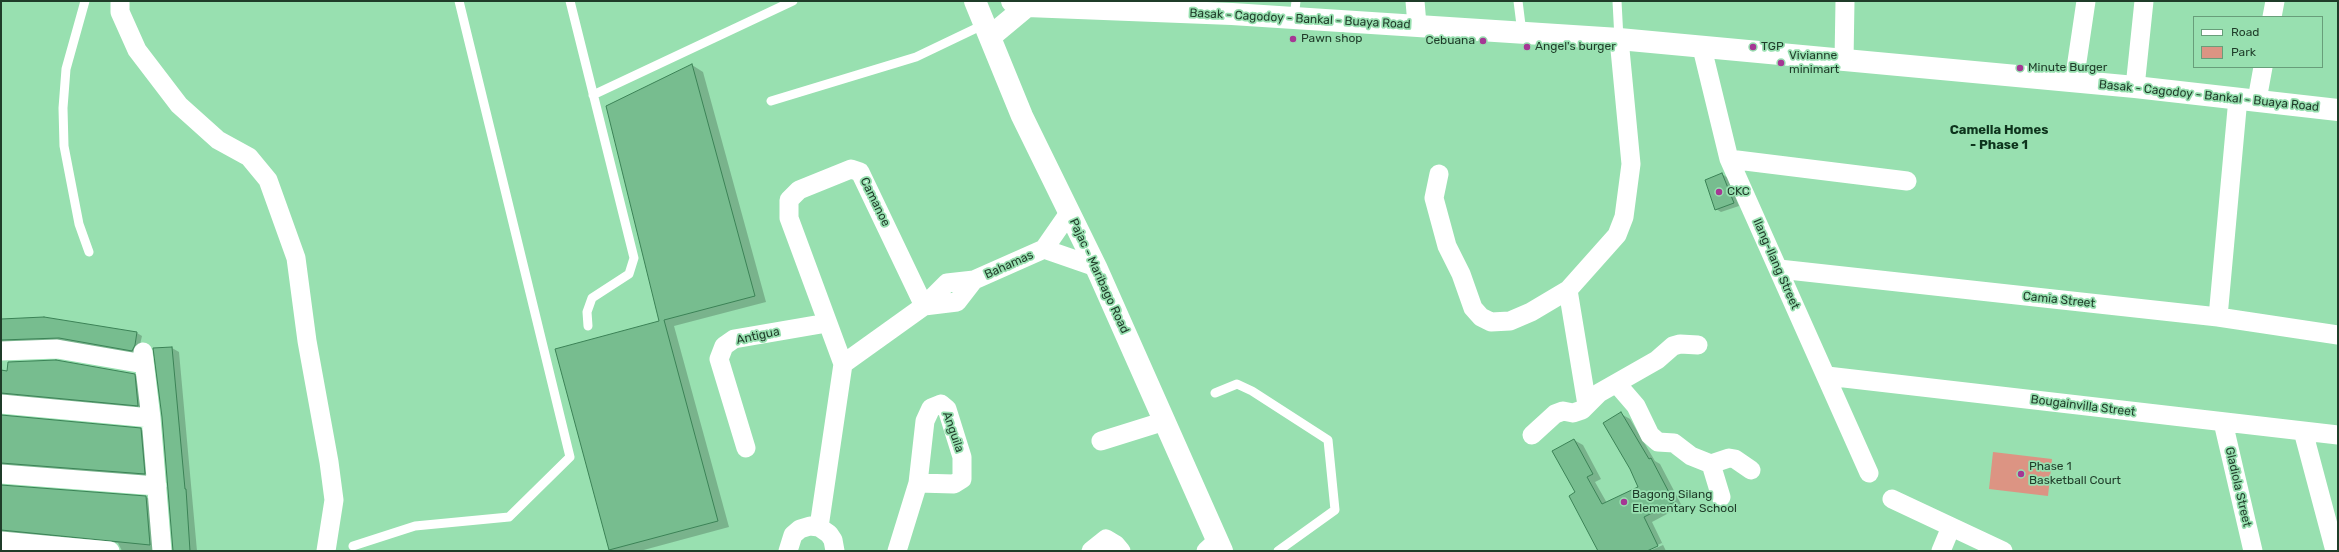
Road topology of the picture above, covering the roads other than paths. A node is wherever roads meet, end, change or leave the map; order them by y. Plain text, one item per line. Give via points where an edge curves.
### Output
1 (85, 1) edge
2 (120, 1) edge
3 (459, 1) edge
4 (570, 1) edge
5 (793, 1) edge
6 (975, 1) edge
7 (1415, 1) edge
8 (1518, 1) edge
9 (1617, 1) edge
10 (1845, 1) edge
11 (2086, 1) edge
12 (2144, 1) edge
13 (2275, 1) edge
14 (1019, 4) edge
15 (1295, 10) edge
16 (2272, 16) edge
17 (1417, 25) junction
18 (988, 30) junction
19 (1522, 33) junction
20 (1619, 39) junction
21 (1702, 48) junction
22 (1844, 61) junction
23 (2263, 68) edge
24 (2074, 82) junction
25 (2135, 87) junction
26 (593, 95) junction
27 (2248, 99) junction
28 (771, 101) dead end
29 (2338, 110) edge
30 (1729, 159) junction
31 (1438, 174) dead end
32 (1907, 181) dead end
33 (1069, 214) junction
34 (1044, 249) junction
35 (88, 252) dead end
36 (1096, 267) junction
37 (1779, 269) junction
38 (1568, 290) junction
39 (924, 306) junction
40 (2218, 318) junction
41 (827, 323) junction
42 (588, 326) dead end
43 (2338, 335) edge
44 (1698, 345) dead end
45 (1, 351) edge
46 (843, 364) junction
47 (1827, 376) junction
48 (1617, 384) junction
49 (1216, 392) dead end
50 (1, 404) edge
51 (1587, 405) junction
52 (151, 418) junction
53 (1165, 421) junction
54 (2223, 422) junction
55 (2303, 431) junction
56 (1532, 435) dead end
57 (2338, 435) edge
58 (1101, 441) dead end
59 (746, 448) dead end
60 (1711, 464) junction
61 (1751, 470) dead end
62 (1868, 473) dead end
63 (1, 474) edge
64 (918, 483) dead end
65 (157, 486) junction
66 (1721, 497) dead end
67 (1892, 500) dead end
68 (1951, 527) junction
69 (819, 528) junction
70 (1, 541) edge
71 (353, 546) dead end
72 (1215, 547) edge
73 (110, 551) edge
74 (162, 551) edge
75 (326, 551) edge
76 (788, 551) edge
77 (835, 551) edge
78 (897, 551) edge
79 (1091, 551) edge
80 (1120, 551) edge
81 (1278, 551) edge
82 (1941, 551) edge
83 (2003, 551) edge
84 (2253, 551) edge
85 (2335, 551) edge

1 - 35 lane via 66,69 63,116 64,146 79,224
2 - 75 street via 120,12 137,50 179,105 218,140 249,157 268,180 296,258 307,341 329,462 334,500
3 - 71 lane via 570,457 508,517 415,526
4 - 26 lane
5 - 26 lane
6 - 18 street, Pajac - Maribago Road
7 - 17 street
8 - 19 lane
9 - 20 lane
10 - 22 street
11 - 24 street
12 - 25 street
13 - 16 street
14 - 15 street, Basak - Cagodoy - Bankal - Buaya Road
14 - 18 street, Basak - Cagodoy - Bankal - Buaya Road
15 - 17 street, Basak - Cagodoy - Bankal - Buaya Road
17 - 19 street, Basak - Cagodoy - Bankal - Buaya Road
18 - 28 lane via 916,56
18 - 33 street, Pajac - Maribago Road via 1022,116
19 - 20 street, Basak - Cagodoy - Bankal - Buaya Road
20 - 21 street, Basak - Cagodoy - Bankal - Buaya Road
20 - 38 street via 1631,164 1624,217 1617,235
21 - 22 street, Basak - Cagodoy - Bankal - Buaya Road
21 - 30 street, Ilang-Ilang Street
22 - 24 street, Basak - Cagodoy - Bankal - Buaya Road
23 - 27 street
24 - 25 street, Basak - Cagodoy - Bankal - Buaya Road
25 - 27 street, Basak - Cagodoy - Bankal - Buaya Road
26 - 42 lane via 634,258 629,274 592,298 587,312
27 - 29 street, Basak - Cagodoy - Bankal - Buaya Road
27 - 40 street
30 - 32 street
30 - 37 street, Ilang-Ilang Street
31 - 38 street via 1434,198 1445,240 1473,308 1482,317 1491,322 1510,322
33 - 34 street, Bahamas
33 - 36 street, Pajac - Maribago Road
34 - 36 street, Bahamas
34 - 39 street, Bahamas via 974,280 947,283
36 - 53 street, Pajac - Maribago Road
37 - 40 street, Camia Street
37 - 47 street, Ilang-Ilang Street
38 - 51 street
39 - 41 street, Camanoe via 866,180 860,172 851,169 799,190 789,200 789,218
39 - 46 street
40 - 43 street, Camia Street
41 - 46 street, Camanoe
41 - 59 street, Antigua via 734,339 724,346 719,359
44 - 48 street via 1673,346 1657,360
45 - 52 street via 57,349 143,358
46 - 69 street
47 - 54 street, Bougainvilla Street
47 - 62 street, Ilang-Ilang Street
48 - 51 street via 1599,393
48 - 60 street via 1636,406 1650,435 1658,442 1674,443 1691,456
49 - 81 lane via 1237,384 1247,388 1328,440 1335,510
50 - 52 street
51 - 56 street via 1573,413 1563,411 1555,414
52 - 65 street
53 - 58 street
53 - 72 street, Pajac - Maribago Road
54 - 55 street, Bougainvilla Street
54 - 84 street, Gladiola Street
55 - 57 street, Bougainvilla Street
55 - 85 street
60 - 61 street via 1729,458
60 - 66 street
63 - 65 street
64 - 78 street
65 - 74 street
67 - 68 street
68 - 82 street
68 - 83 street
69 - 76 street via 810,526 796,532 790,539
69 - 77 street via 831,537
70 - 73 street
79 - 80 street via 1106,539

